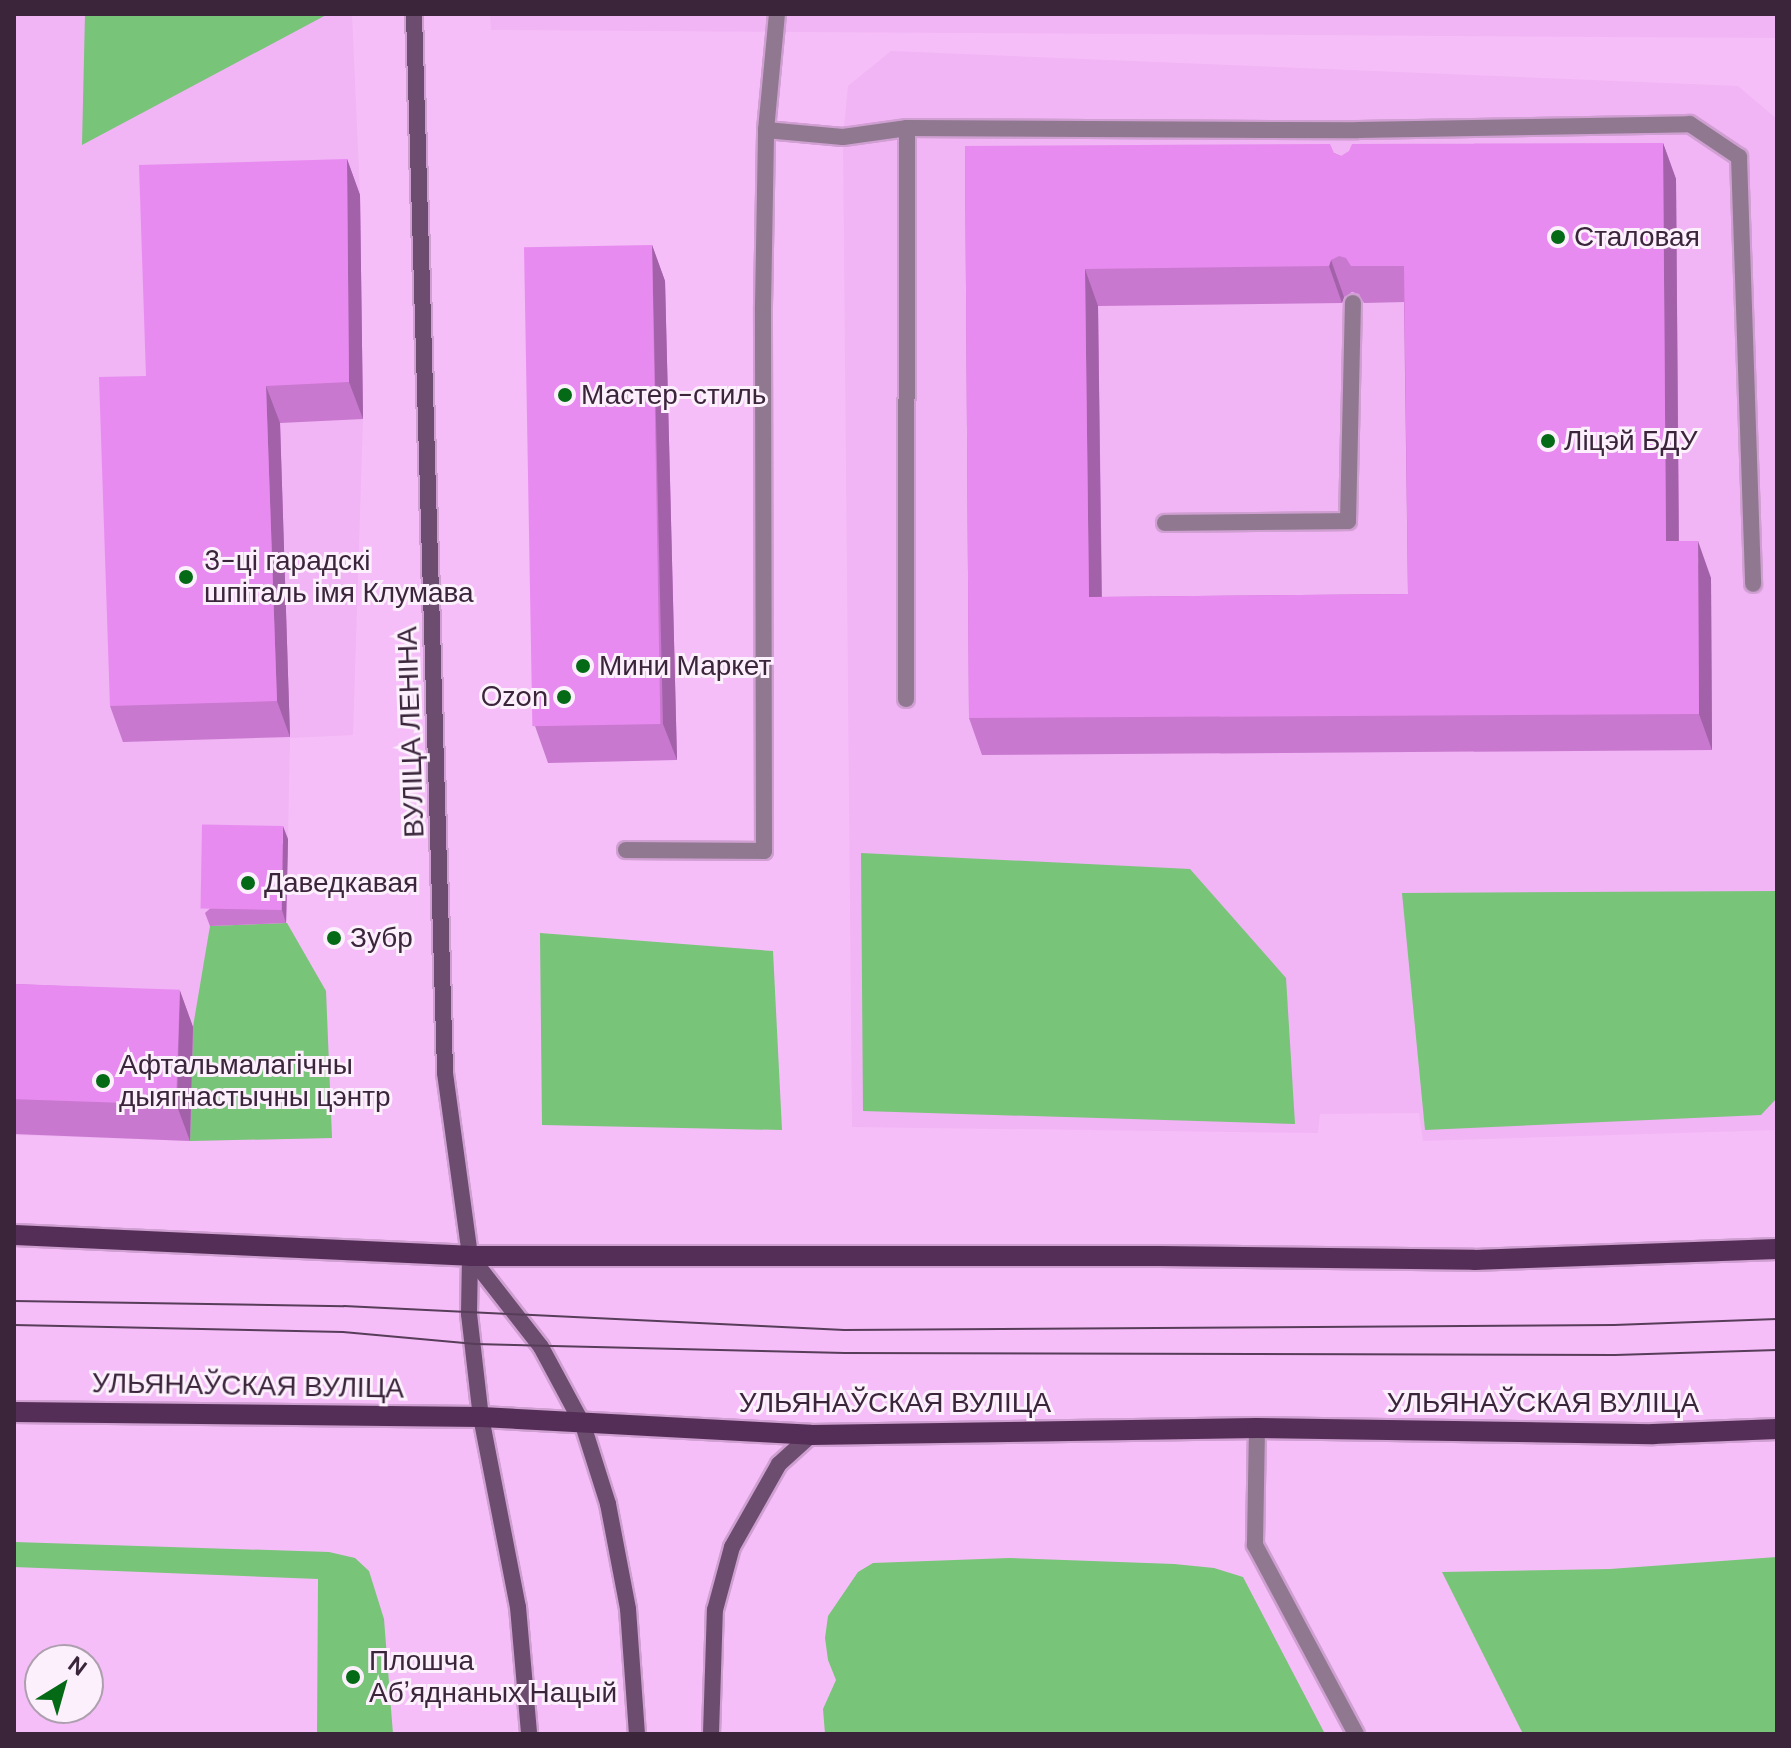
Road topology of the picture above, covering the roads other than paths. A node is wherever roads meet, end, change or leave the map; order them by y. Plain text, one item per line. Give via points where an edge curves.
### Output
1 (414, 14) edge
2 (777, 14) edge
3 (907, 128) junction
4 (766, 130) junction
5 (1353, 303) edge
6 (1165, 523) dead end
7 (1753, 584) dead end
8 (906, 699) dead end
9 (626, 850) dead end
10 (14, 1235) edge
11 (1777, 1249) edge
12 (470, 1256) junction
13 (14, 1412) edge
14 (481, 1417) junction
15 (583, 1425) junction
16 (1257, 1428) junction
17 (1777, 1429) edge
18 (811, 1435) junction
19 (529, 1734) edge
20 (637, 1734) edge
21 (711, 1734) edge
22 (1356, 1734) edge

1 - 12 main road, ВУЛІЦА ЛЕНІНА via 445,1073
2 - 4 lane
3 - 4 lane via 843,137
3 - 7 lane via 1358,136 1690,124 1739,157
3 - 8 lane
4 - 9 lane via 764,851
5 - 6 lane via 1348,521
10 - 12 main road
11 - 12 main road via 1474,1260
12 - 14 main road, ВУЛІЦА ЛЕНІНА via 469,1314
12 - 15 main road via 541,1347
13 - 14 main road, УЛЬЯНАЎСКАЯ ВУЛІЦА
14 - 15 main road, УЛЬЯНАЎСКАЯ ВУЛІЦА
14 - 19 main road via 518,1607
15 - 18 main road, УЛЬЯНАЎСКАЯ ВУЛІЦА
15 - 20 main road via 608,1504 628,1609
16 - 17 main road, УЛЬЯНАЎСКАЯ ВУЛІЦА via 1653,1434
16 - 18 main road, УЛЬЯНАЎСКАЯ ВУЛІЦА
16 - 22 lane via 1255,1545
18 - 21 main road via 779,1464 732,1547 715,1610

